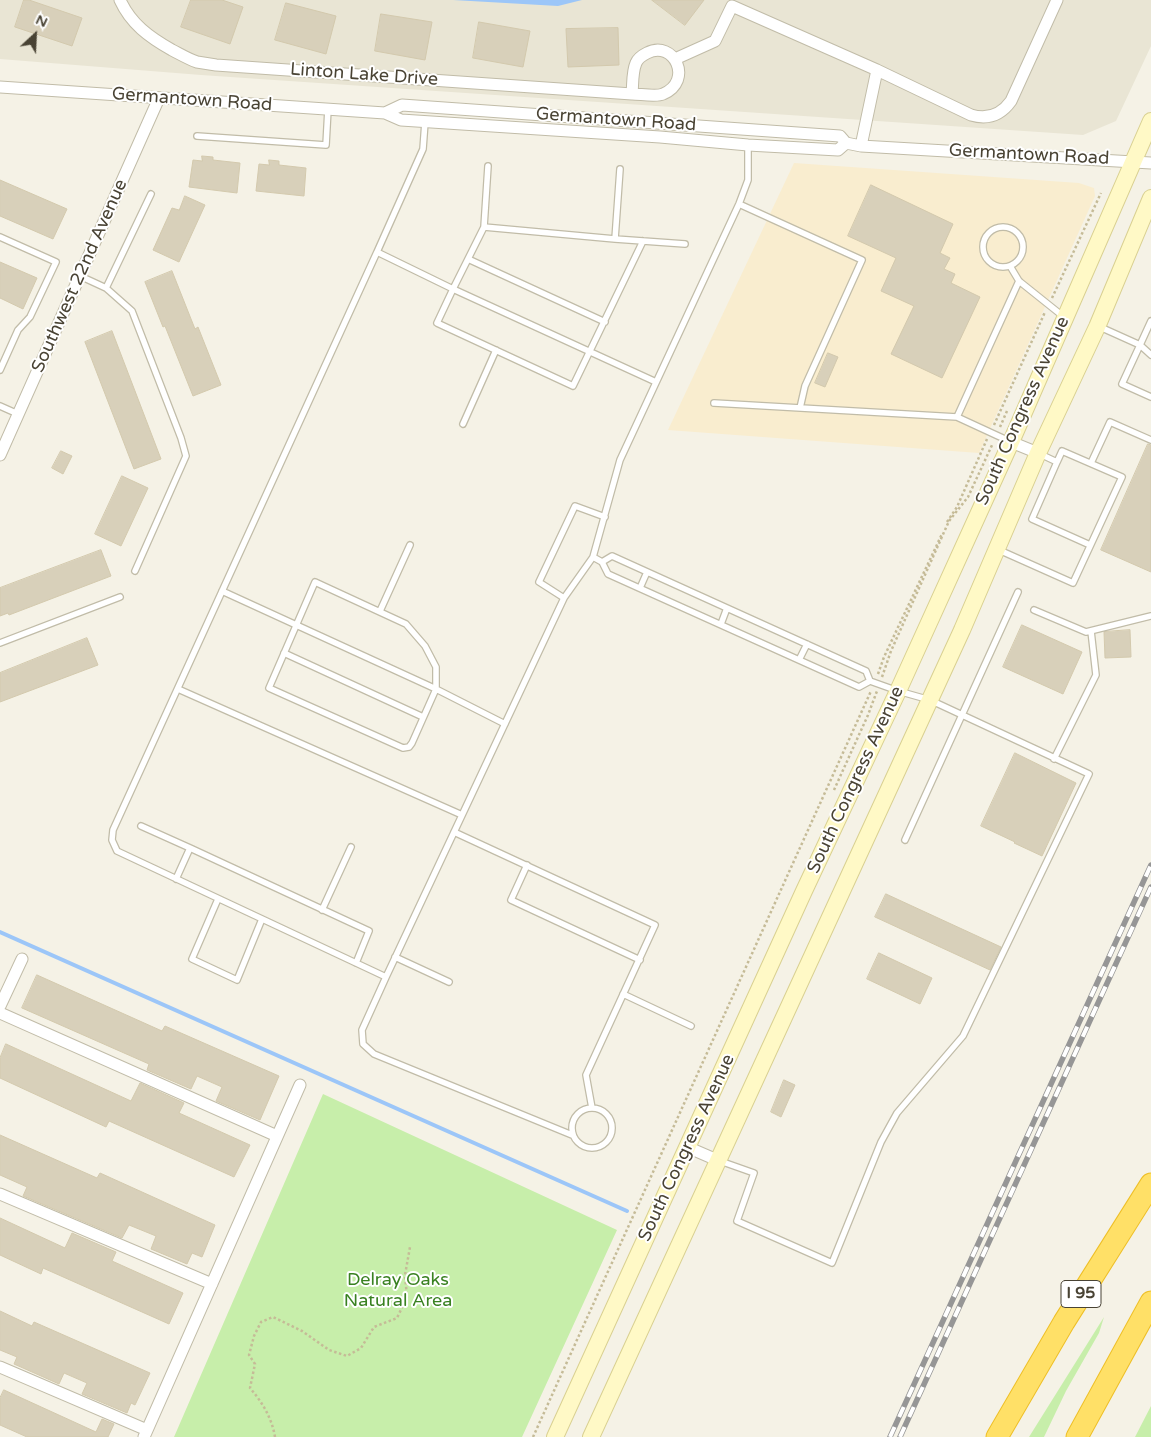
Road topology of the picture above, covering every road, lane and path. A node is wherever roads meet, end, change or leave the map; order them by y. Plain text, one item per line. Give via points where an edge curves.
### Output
1 (120, 0) edge
2 (1057, 0) edge
3 (675, 59) junction
4 (877, 70) junction
5 (0, 87) edge
6 (632, 94) junction
7 (159, 98) junction
8 (328, 109) junction
9 (385, 113) junction
10 (552, 116) junction
11 (1151, 121) edge
12 (425, 122) junction
13 (807, 133) junction
14 (197, 136) dead end
15 (846, 143) junction
16 (748, 145) junction
17 (861, 146) junction
18 (1132, 161) junction
19 (1151, 163) edge
20 (488, 166) dead end
21 (620, 169) dead end
22 (1100, 193) dead end
23 (151, 194) dead end
24 (1151, 198) edge
25 (739, 204) junction
26 (484, 228) junction
27 (0, 237) edge
28 (614, 239) junction
29 (643, 241) junction
30 (685, 244) dead end
31 (377, 252) junction
32 (468, 259) junction
33 (1010, 266) junction
34 (80, 276) junction
35 (1018, 282) junction
36 (106, 288) junction
37 (453, 289) junction
38 (1049, 305) junction
39 (1065, 318) junction
40 (1151, 321) edge
41 (605, 322) junction
42 (1098, 326) junction
43 (1140, 345) junction
44 (496, 350) junction
45 (590, 351) junction
46 (1151, 355) edge
47 (0, 370) edge
48 (656, 382) junction
49 (1151, 397) edge
50 (714, 403) dead end
51 (0, 406) edge
52 (800, 408) junction
53 (1009, 408) dead end
54 (18, 414) junction
55 (957, 417) junction
56 (464, 424) dead end
57 (999, 436) junction
58 (1151, 440) edge
59 (1038, 453) junction
60 (0, 455) edge
61 (1057, 462) junction
62 (1091, 463) junction
63 (604, 517) junction
64 (410, 545) dead end
65 (1090, 545) junction
66 (997, 548) junction
67 (593, 557) junction
68 (602, 562) junction
69 (134, 571) dead end
70 (647, 572) junction
71 (640, 588) junction
72 (222, 591) junction
73 (1018, 592) dead end
74 (120, 598) dead end
75 (564, 598) junction
76 (727, 608) junction
77 (1034, 610) dead end
78 (380, 611) junction
79 (1151, 616) edge
80 (296, 624) junction
81 (720, 624) junction
82 (1091, 631) junction
83 (0, 643) edge
84 (806, 644) junction
85 (284, 654) junction
86 (799, 660) junction
87 (875, 682) junction
88 (178, 689) junction
89 (436, 689) junction
90 (898, 691) junction
91 (930, 700) junction
92 (961, 716) junction
93 (423, 718) junction
94 (505, 724) junction
95 (1054, 759) junction
96 (831, 797) dead end
97 (462, 815) junction
98 (141, 826) dead end
99 (454, 832) junction
100 (905, 840) dead end
101 (351, 847) dead end
102 (190, 848) junction
103 (527, 865) junction
104 (176, 879) junction
105 (218, 899) junction
106 (322, 910) junction
107 (262, 919) junction
108 (395, 957) junction
109 (22, 959) dead end
110 (640, 960) junction
111 (356, 963) junction
112 (386, 977) junction
113 (449, 982) dead end
114 (624, 994) junction
115 (0, 1006) edge
116 (0, 1013) edge
117 (691, 1026) dead end
118 (300, 1085) dead end
119 (592, 1108) junction
120 (572, 1135) junction
121 (277, 1136) junction
122 (687, 1147) junction
123 (718, 1160) junction
124 (1151, 1184) edge
125 (0, 1194) edge
126 (410, 1247) dead end
127 (212, 1284) junction
128 (1151, 1302) edge
129 (0, 1367) edge
130 (145, 1434) edge
131 (275, 1437) edge
132 (533, 1437) edge
133 (555, 1437) edge
134 (591, 1437) edge
135 (997, 1437) edge
136 (1077, 1437) edge

1 - 6 street, Linton Lake Drive via 130,18 145,34 197,62
2 - 4 street via 1011,101 990,118 971,115
3 - 4 street via 715,41 732,6
3 - 6 street, Linton Lake Drive via 679,67 676,85 662,95
3 - 6 street via 660,50 642,55 636,62
4 - 17 street
5 - 7 street, Germantown Road
7 - 8 street, Germantown Road
7 - 34 street, Southwest 22nd Avenue
8 - 9 street, Germantown Road
8 - 14 lane via 326,145
9 - 10 street, Germantown Road via 402,105
9 - 12 street, Germantown Road via 402,120
10 - 12 street via 542,120 436,113 429,115
10 - 13 street, Germantown Road
11 - 18 main road, South Congress Avenue
12 - 16 street, Germantown Road
12 - 31 lane via 423,149
13 - 15 street, Germantown Road via 840,136
13 - 16 street via 795,138 752,135
15 - 16 street, Germantown Road via 838,150
15 - 17 street, Germantown Road
16 - 25 lane via 748,180
17 - 18 street, Germantown Road
18 - 19 street, Germantown Road
18 - 39 main road, South Congress Avenue
20 - 26 lane
21 - 28 lane
22 - 38 path
23 - 36 lane
24 - 42 main road, South Congress Avenue
25 - 48 lane
25 - 52 lane via 862,260 805,386
26 - 28 lane
26 - 32 lane
27 - 47 lane via 56,262
28 - 29 lane
29 - 30 lane
29 - 41 lane
31 - 37 lane
31 - 72 lane
32 - 37 lane
32 - 41 lane
33 - 33 lane via 1023,252 1022,240 1014,230 996,228 984,242 985,254 998,266
33 - 35 lane
34 - 36 lane
34 - 54 street, Southwest 22nd Avenue
35 - 38 lane
35 - 55 lane
36 - 69 lane via 132,311 186,456
37 - 44 lane via 438,323
37 - 45 lane
38 - 39 lane
38 - 57 path
39 - 57 main road, South Congress Avenue
40 - 43 lane
41 - 45 lane
42 - 43 lane
42 - 59 main road, South Congress Avenue
43 - 46 lane
43 - 49 lane via 1122,384
44 - 45 lane via 573,386
44 - 56 lane
45 - 48 lane
48 - 63 lane via 620,460
50 - 52 lane
51 - 54 lane
52 - 55 lane
53 - 57 path
54 - 60 street, Southwest 22nd Avenue
55 - 57 lane
57 - 59 street
57 - 87 path via 948,519
57 - 87 path via 968,497 949,521
57 - 90 main road, South Congress Avenue
58 - 62 lane via 1110,422
59 - 61 lane
59 - 66 main road, South Congress Avenue
61 - 62 lane via 1062,451
61 - 65 lane via 1032,519
62 - 65 lane via 1122,477
63 - 67 lane
63 - 75 lane via 575,506 539,582
64 - 78 lane
65 - 66 lane via 1073,584
66 - 91 main road, South Congress Avenue
67 - 68 lane
67 - 75 lane
68 - 70 lane via 612,556
68 - 71 lane via 608,574
70 - 71 lane
70 - 76 lane
71 - 81 lane
72 - 80 lane
72 - 88 lane
73 - 92 lane
74 - 83 lane
75 - 94 lane
76 - 81 lane
76 - 84 lane
77 - 82 lane via 1086,632
78 - 80 lane via 315,582
78 - 89 lane via 406,624 425,646 436,667
79 - 82 lane
80 - 85 lane
80 - 89 lane
81 - 86 lane
82 - 95 lane via 1096,675
84 - 86 lane
84 - 87 lane via 866,671
85 - 93 lane
85 - 93 lane via 269,688 403,748 412,743
86 - 87 lane via 859,687
87 - 90 lane
87 - 96 path via 868,715
87 - 132 path
88 - 97 lane
88 - 104 lane via 113,830 112,840 117,851
89 - 93 lane
89 - 94 lane
90 - 91 lane
90 - 122 main road, South Congress Avenue
91 - 92 lane
91 - 123 main road, South Congress Avenue
92 - 95 lane
92 - 100 lane
94 - 97 lane
95 - 123 lane via 1089,774 963,1036 897,1113 881,1142 832,1263 737,1221 754,1173
97 - 99 lane
98 - 102 lane
99 - 103 lane
99 - 108 lane
101 - 106 lane
102 - 104 lane
102 - 106 lane
103 - 110 lane via 655,925
103 - 110 lane via 511,900
104 - 105 lane
105 - 107 lane
105 - 107 lane via 192,959 237,980
106 - 111 lane via 369,931
107 - 111 lane
108 - 112 lane
108 - 113 lane
109 - 115 street
110 - 114 lane
111 - 112 lane
112 - 120 lane via 362,1030 362,1044 374,1054
114 - 117 lane
114 - 119 lane via 586,1075
116 - 121 street
118 - 121 street
119 - 120 lane via 586,1108 575,1116
119 - 120 lane via 604,1112 612,1122 607,1142 588,1148 581,1146
121 - 127 street
122 - 123 street
122 - 133 main road, South Congress Avenue
123 - 134 main road, South Congress Avenue
124 - 135 highway, I 95
125 - 127 street
126 - 131 path via 405,1275 406,1297 397,1318 374,1327 361,1348 347,1356 328,1350 302,1331 273,1317 261,1322 249,1355 255,1364 250,1388 263,1404
127 - 130 street
128 - 136 highway
129 - 130 street

